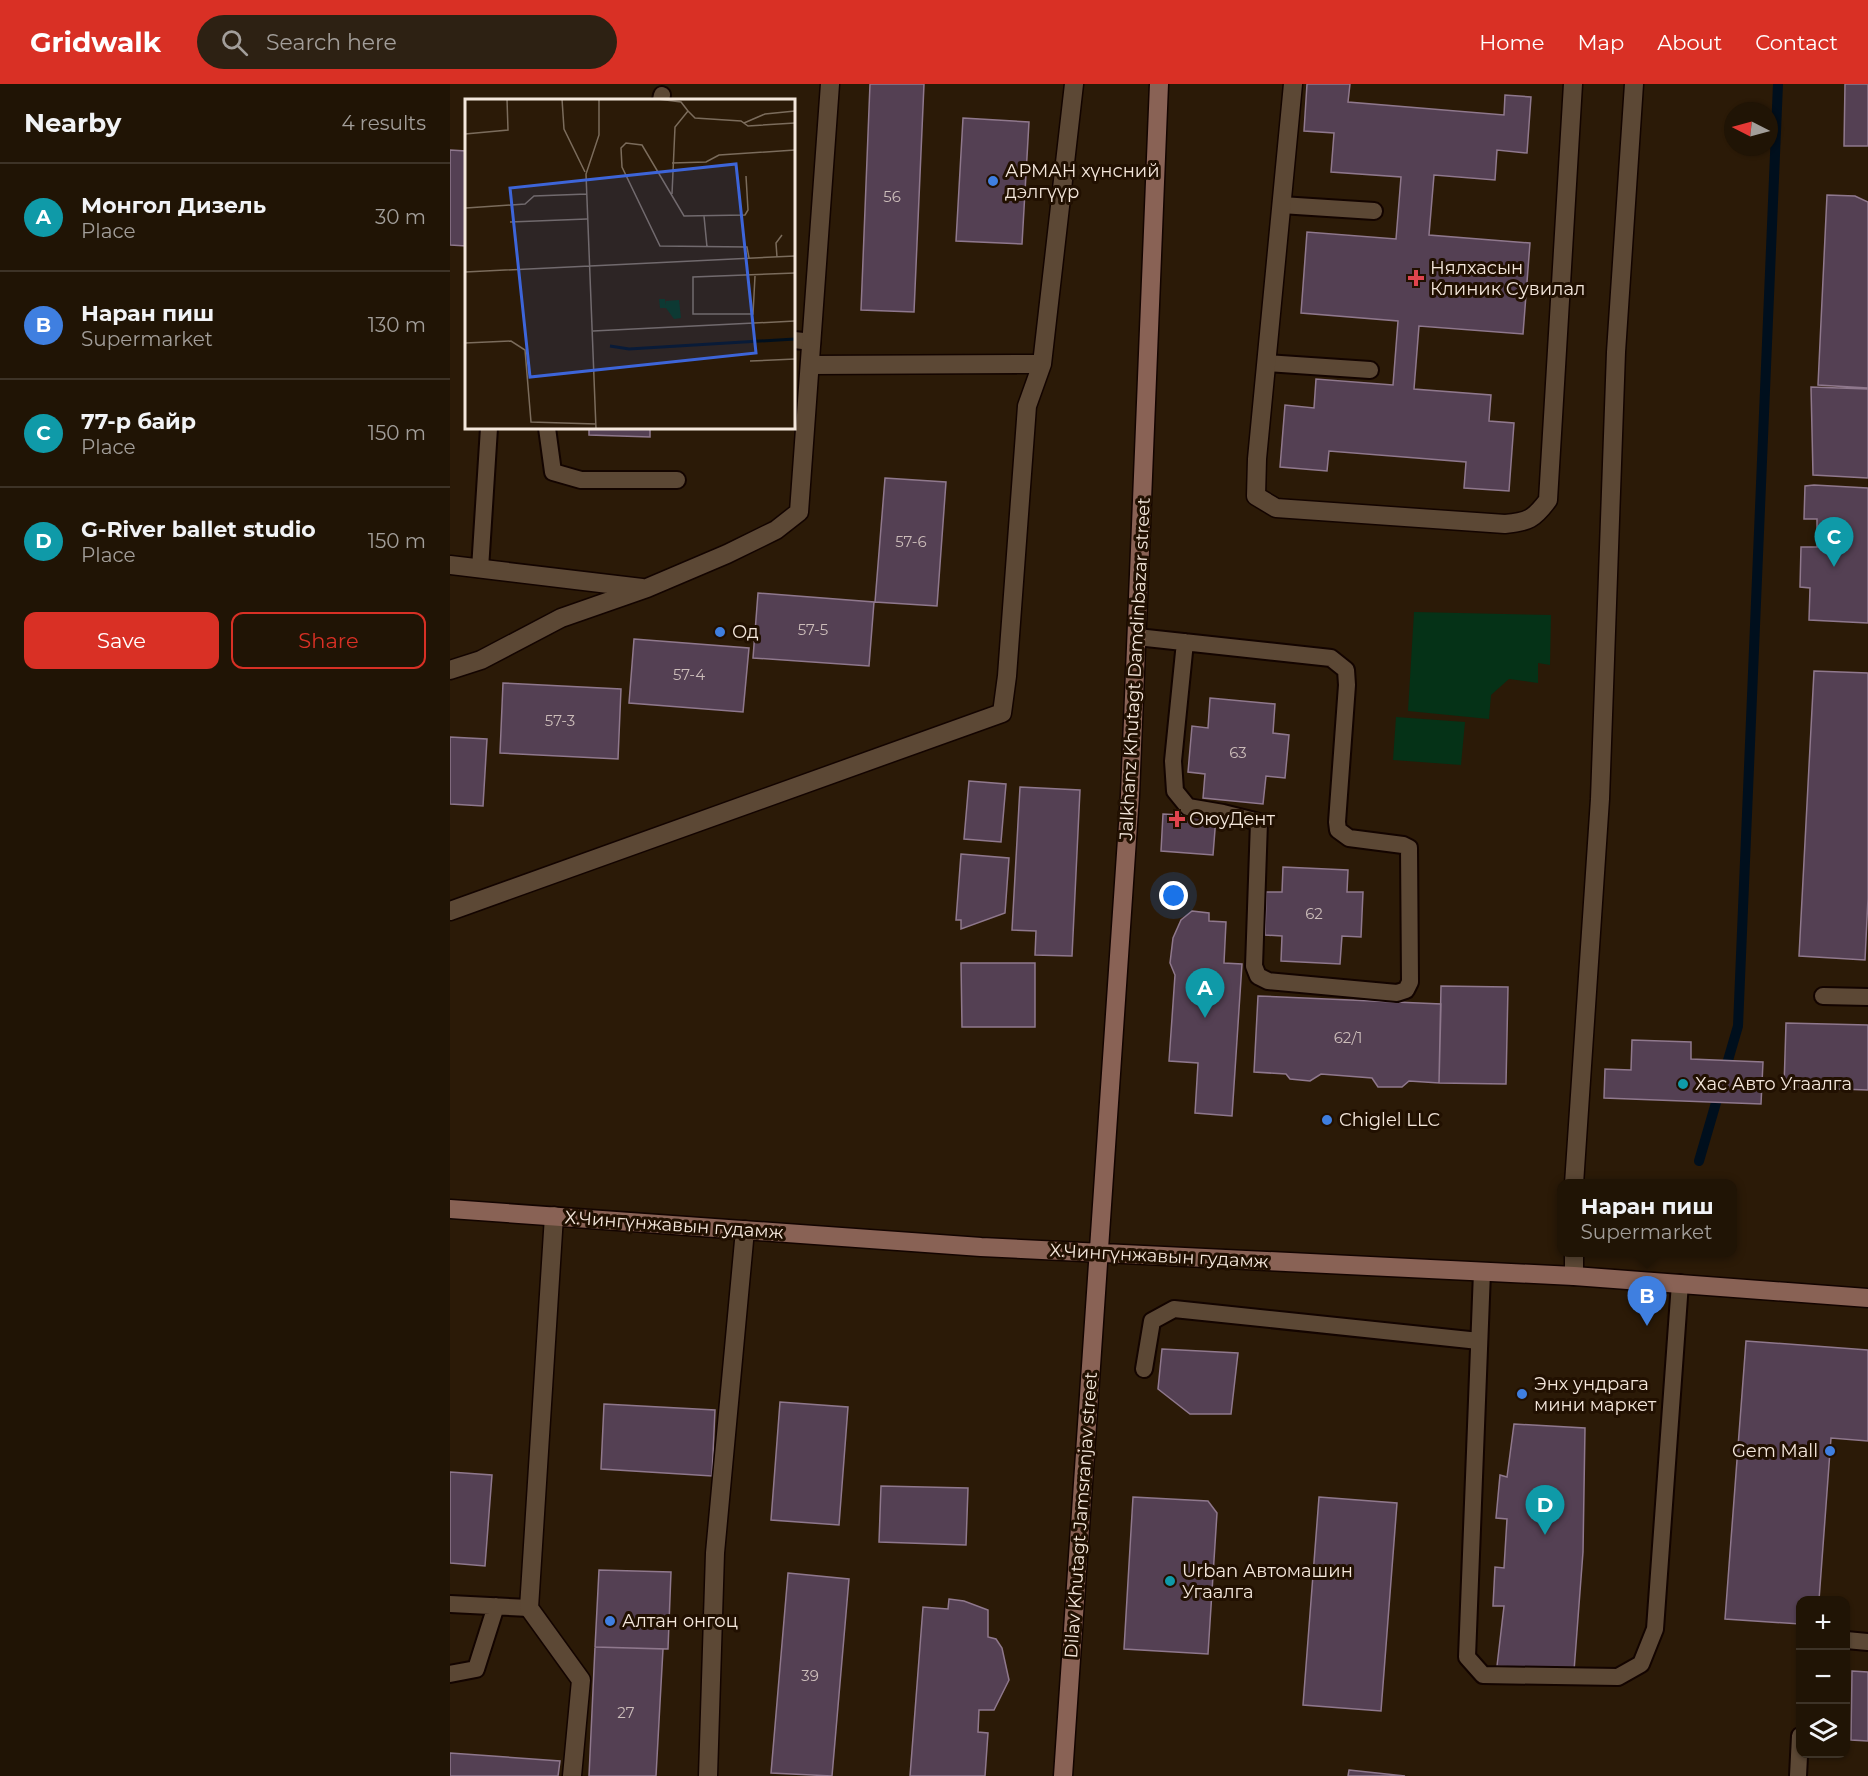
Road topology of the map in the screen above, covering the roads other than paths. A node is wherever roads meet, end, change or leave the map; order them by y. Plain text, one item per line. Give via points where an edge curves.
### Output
1 (830, 84) edge
2 (1074, 84) edge
3 (1159, 84) edge
4 (1293, 84) edge
5 (1573, 84) edge
6 (1634, 84) edge
7 (1281, 206) junction
8 (1374, 212) dead end
9 (795, 340) edge
10 (812, 342) junction
11 (1266, 363) junction
12 (1042, 364) junction
13 (811, 365) junction
14 (1370, 370) dead end
15 (489, 429) edge
16 (547, 429) edge
17 (676, 480) dead end
18 (450, 565) edge
19 (480, 569) junction
20 (647, 588) junction
21 (1137, 637) junction
22 (1185, 642) junction
23 (450, 670) edge
24 (450, 911) edge
25 (1823, 996) dead end
26 (1868, 997) edge
27 (1574, 1179) edge
28 (450, 1209) edge
29 (554, 1216) junction
30 (745, 1230) junction
31 (1099, 1254) junction
32 (1574, 1257) edge
33 (1482, 1272) junction
34 (1574, 1276) junction
35 (1680, 1283) junction
36 (1868, 1298) edge
37 (1479, 1341) junction
38 (1144, 1369) dead end
39 (450, 1604) edge
40 (496, 1606) junction
41 (530, 1608) junction
42 (1850, 1640) edge
43 (1868, 1642) edge
44 (450, 1674) edge
45 (1799, 1758) edge
46 (572, 1776) edge
47 (708, 1776) edge
48 (1063, 1776) edge
49 (1798, 1776) edge

1 - 10 street
2 - 12 street
3 - 21 main road, Jalkhanz Khutagt Damdinbazar street
4 - 7 street
5 - 11 street via 1548,500 1539,513 1525,522 1505,524 1276,508 1256,495
6 - 27 street via 1616,352 1600,799
7 - 8 lane
7 - 11 street
9 - 10 lane
10 - 13 street
11 - 14 lane
12 - 13 street
12 - 24 street via 1027,406 1002,713
13 - 20 street via 798,512 776,530
15 - 19 lane
16 - 17 lane via 553,472 581,480
18 - 19 street
19 - 20 street
20 - 23 street via 561,618 481,660
21 - 22 lane
21 - 31 main road, Jalkhanz Khutagt Damdinbazar street
22 - 22 lane via 1173,761 1175,791 1188,807 1259,822 1254,966 1258,976 1268,981 1397,993 1406,990 1410,982 1408,848 1349,838 1338,830 1336,822 1346,670 1331,658
25 - 26 lane
28 - 29 main road, Х.Чингүнжавын гудамж
29 - 30 main road, Х.Чингүнжавын гудамж
29 - 41 street
30 - 31 main road, Х.Чингүнжавын гудамж
30 - 47 street via 715,1553
31 - 33 main road, Х.Чингүнжавын гудамж
31 - 48 main road, Dilav Khutagt Jamsranjav street
32 - 34 street
33 - 34 main road, Х.Чингүнжавын гудамж
33 - 37 lane
34 - 35 main road, Х.Чингүнжавын гудамж
35 - 36 main road, Х.Чингүнжавын гудамж
35 - 37 lane via 1655,1629 1641,1664 1618,1677 1483,1675 1467,1657
37 - 38 lane via 1174,1309 1152,1321
39 - 40 lane
40 - 41 lane
40 - 44 lane via 476,1669
41 - 46 street via 581,1680
42 - 43 lane
45 - 49 lane

